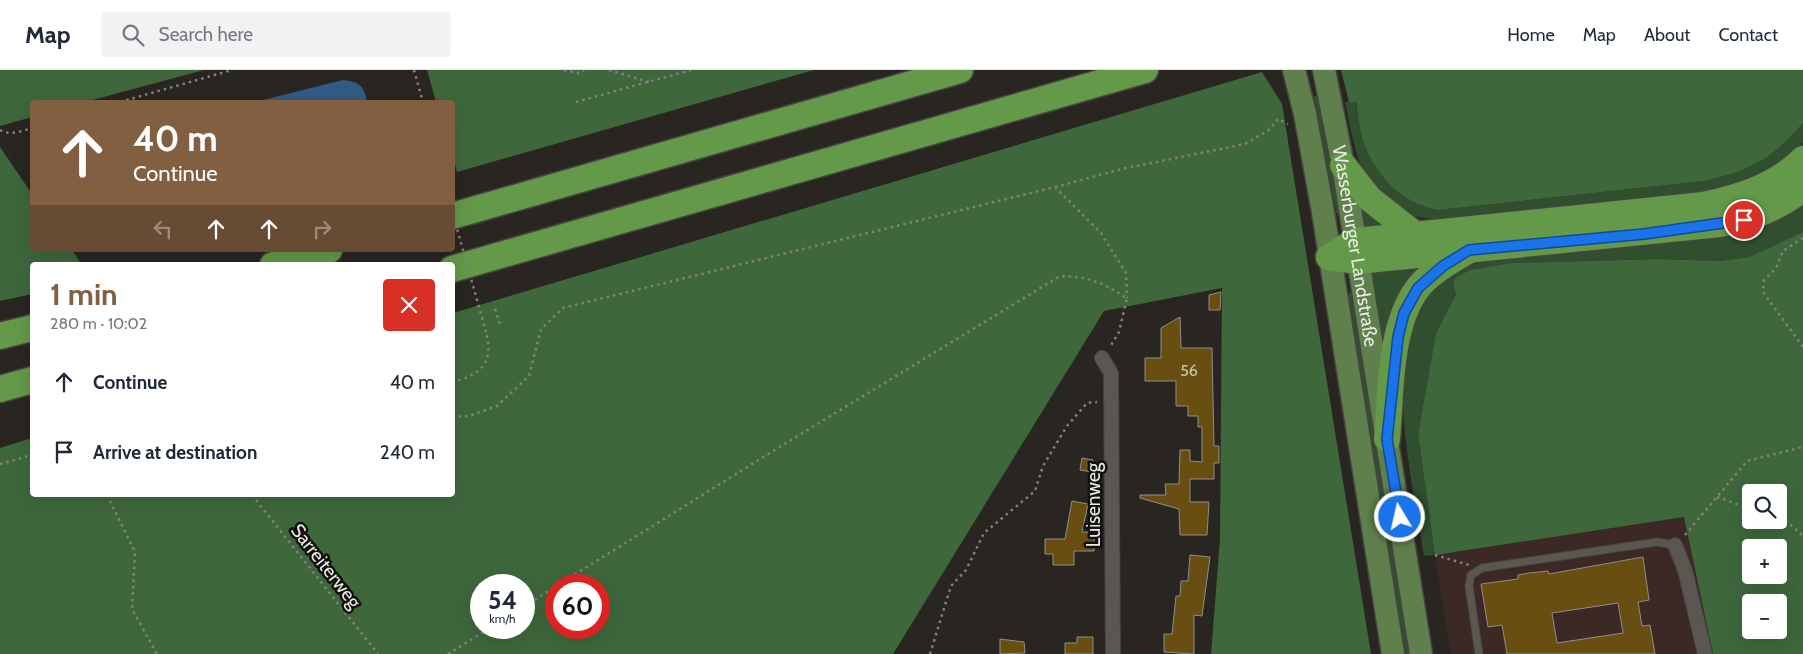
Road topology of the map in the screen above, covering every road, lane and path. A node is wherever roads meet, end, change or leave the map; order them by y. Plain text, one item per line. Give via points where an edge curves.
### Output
1 (232, 70) edge
2 (414, 70) edge
3 (564, 70) edge
4 (584, 70) edge
5 (609, 70) edge
6 (691, 70) edge
7 (960, 70) edge
8 (1145, 70) edge
9 (1294, 70) edge
10 (1324, 70) edge
11 (651, 82) junction
12 (127, 100) edge
13 (422, 100) edge
14 (576, 102) dead end
15 (1296, 119) junction
16 (30, 129) edge
17 (0, 130) edge
18 (1803, 159) edge
19 (1343, 164) junction
20 (1055, 187) junction
21 (1803, 189) edge
22 (455, 215) edge
23 (455, 222) edge
24 (1417, 236) junction
25 (1803, 238) edge
26 (1469, 250) junction
27 (1356, 251) junction
28 (322, 252) edge
29 (1329, 257) junction
30 (285, 262) edge
31 (455, 268) edge
32 (1127, 298) junction
33 (495, 309) dead end
34 (501, 327) dead end
35 (30, 328) edge
36 (0, 336) edge
37 (1803, 347) edge
38 (1102, 358) joint
39 (30, 381) edge
40 (455, 381) edge
41 (0, 389) edge
42 (1087, 404) dead end
43 (455, 417) edge
44 (1387, 439) junction
45 (1803, 447) edge
46 (30, 456) edge
47 (0, 464) edge
48 (108, 497) edge
49 (254, 497) edge
50 (1716, 497) junction
51 (1742, 506) edge
52 (1787, 522) edge
53 (1803, 536) edge
54 (1675, 545) junction
55 (1435, 555) dead end
56 (1482, 568) junction
57 (576, 574) edge
58 (472, 639) edge
59 (157, 654) edge
60 (378, 654) edge
61 (448, 654) edge
62 (930, 654) edge
63 (1112, 654) edge
64 (1393, 654) edge
65 (1421, 654) edge
66 (1479, 654) edge
67 (1705, 654) edge

1 - 12 path
2 - 13 path
3 - 4 path via 579,73
5 - 11 path
6 - 11 path
7 - 22 highway
8 - 31 highway
9 - 15 main road, Wasserburger Landstraße
10 - 19 main road, Wasserburger Landstraße
11 - 14 path
15 - 20 path via 1278,119 1269,130 1238,146
15 - 29 main road, Wasserburger Landstraße via 1323,212
16 - 17 path via 16,133
18 - 24 highway via 1752,192 1703,205 1504,224
19 - 24 highway via 1370,199
19 - 27 main road, Wasserburger Landstraße
20 - 32 path via 1100,233 1126,273
20 - 43 path via 563,308 541,329 529,376 497,406 469,416
21 - 26 highway via 1765,213 1744,220 1644,234
23 - 40 path, bridge via 489,345 486,362 479,372
24 - 27 highway
25 - 37 path via 1783,251 1776,268 1764,280 1763,292
26 - 27 highway
26 - 44 highway via 1443,266 1418,288 1404,313 1398,337
27 - 29 highway
27 - 44 main road, Wasserburger Landstraße
28 - 30 highway
29 - 64 main road, Wasserburger Landstraße
32 - 38 path via 1119,332
32 - 57 path via 1083,276 1060,276
33 - 34 path
35 - 36 highway
38 - 63 street, Luisenweg via 1111,373
39 - 41 highway
42 - 62 path via 1067,426 1047,458 1035,490 984,533 966,570 951,586
44 - 65 main road, Wasserburger Landstraße
45 - 50 path via 1747,461
46 - 47 path
48 - 59 path via 134,552 132,609
49 - 60 path, Sarreiterweg
50 - 51 path
50 - 54 path
52 - 53 path
54 - 56 lane via 1657,542
54 - 67 street via 1686,570
55 - 56 path
56 - 66 lane via 1471,575 1468,586
58 - 61 path

